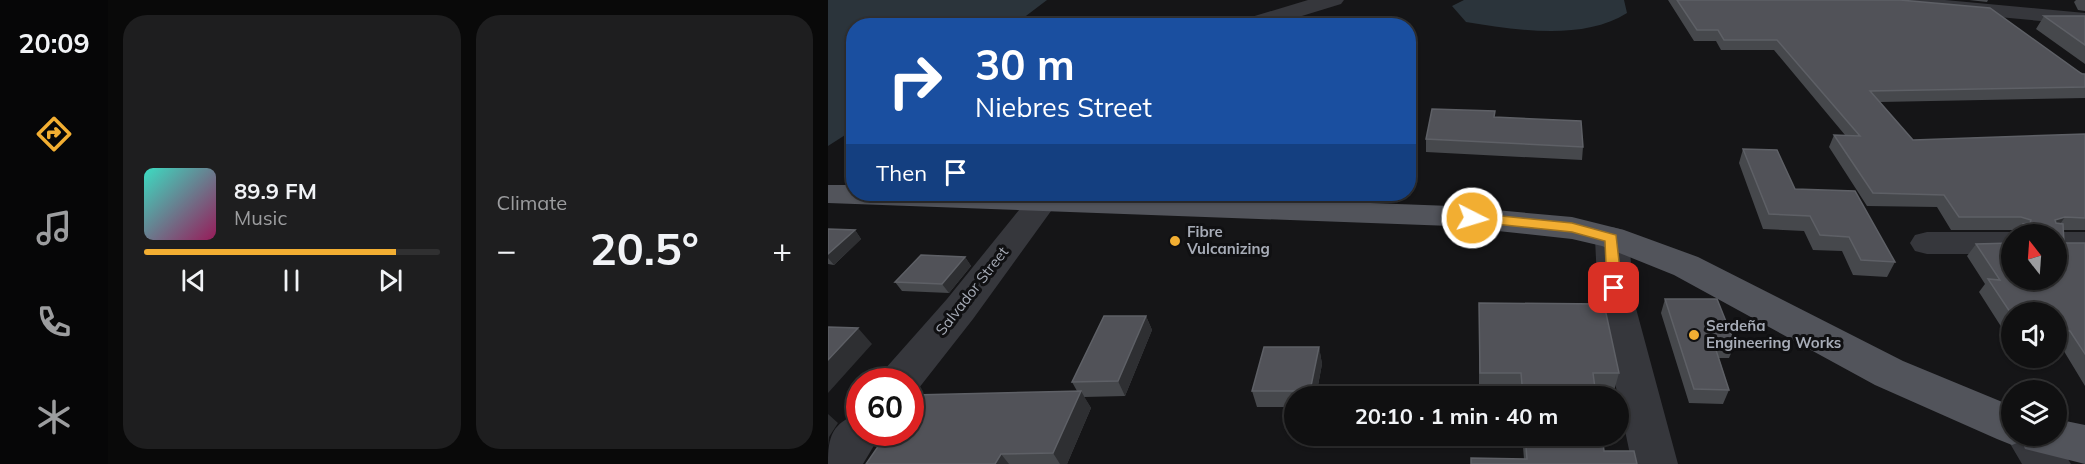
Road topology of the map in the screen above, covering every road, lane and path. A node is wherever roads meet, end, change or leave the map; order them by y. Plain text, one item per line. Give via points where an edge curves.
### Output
1 (1334, 0) edge
2 (1878, 0) edge
3 (1994, 12) junction
4 (1270, 18) edge
5 (2085, 19) edge
6 (2030, 38) edge
7 (828, 194) edge
8 (846, 194) edge
9 (1042, 201) edge
10 (1068, 201) edge
11 (1612, 238) junction
12 (1927, 243) dead end
13 (2001, 243) edge
14 (2067, 243) edge
15 (2085, 243) edge
16 (911, 368) edge
17 (2001, 421) edge
18 (2067, 441) edge
19 (2085, 445) edge
20 (850, 446) edge
21 (2035, 446) edge
22 (836, 464) edge
23 (1655, 464) edge
24 (2048, 464) edge

1 - 4 street
2 - 3 street
3 - 5 street
3 - 6 street
7 - 8 main road
9 - 16 street, Salvador Street
10 - 11 main road via 1451,216 1563,226
11 - 17 main road via 1686,266 1889,373
11 - 23 street via 1616,301
12 - 13 street
14 - 15 street
18 - 19 main road
20 - 22 street
21 - 24 street

